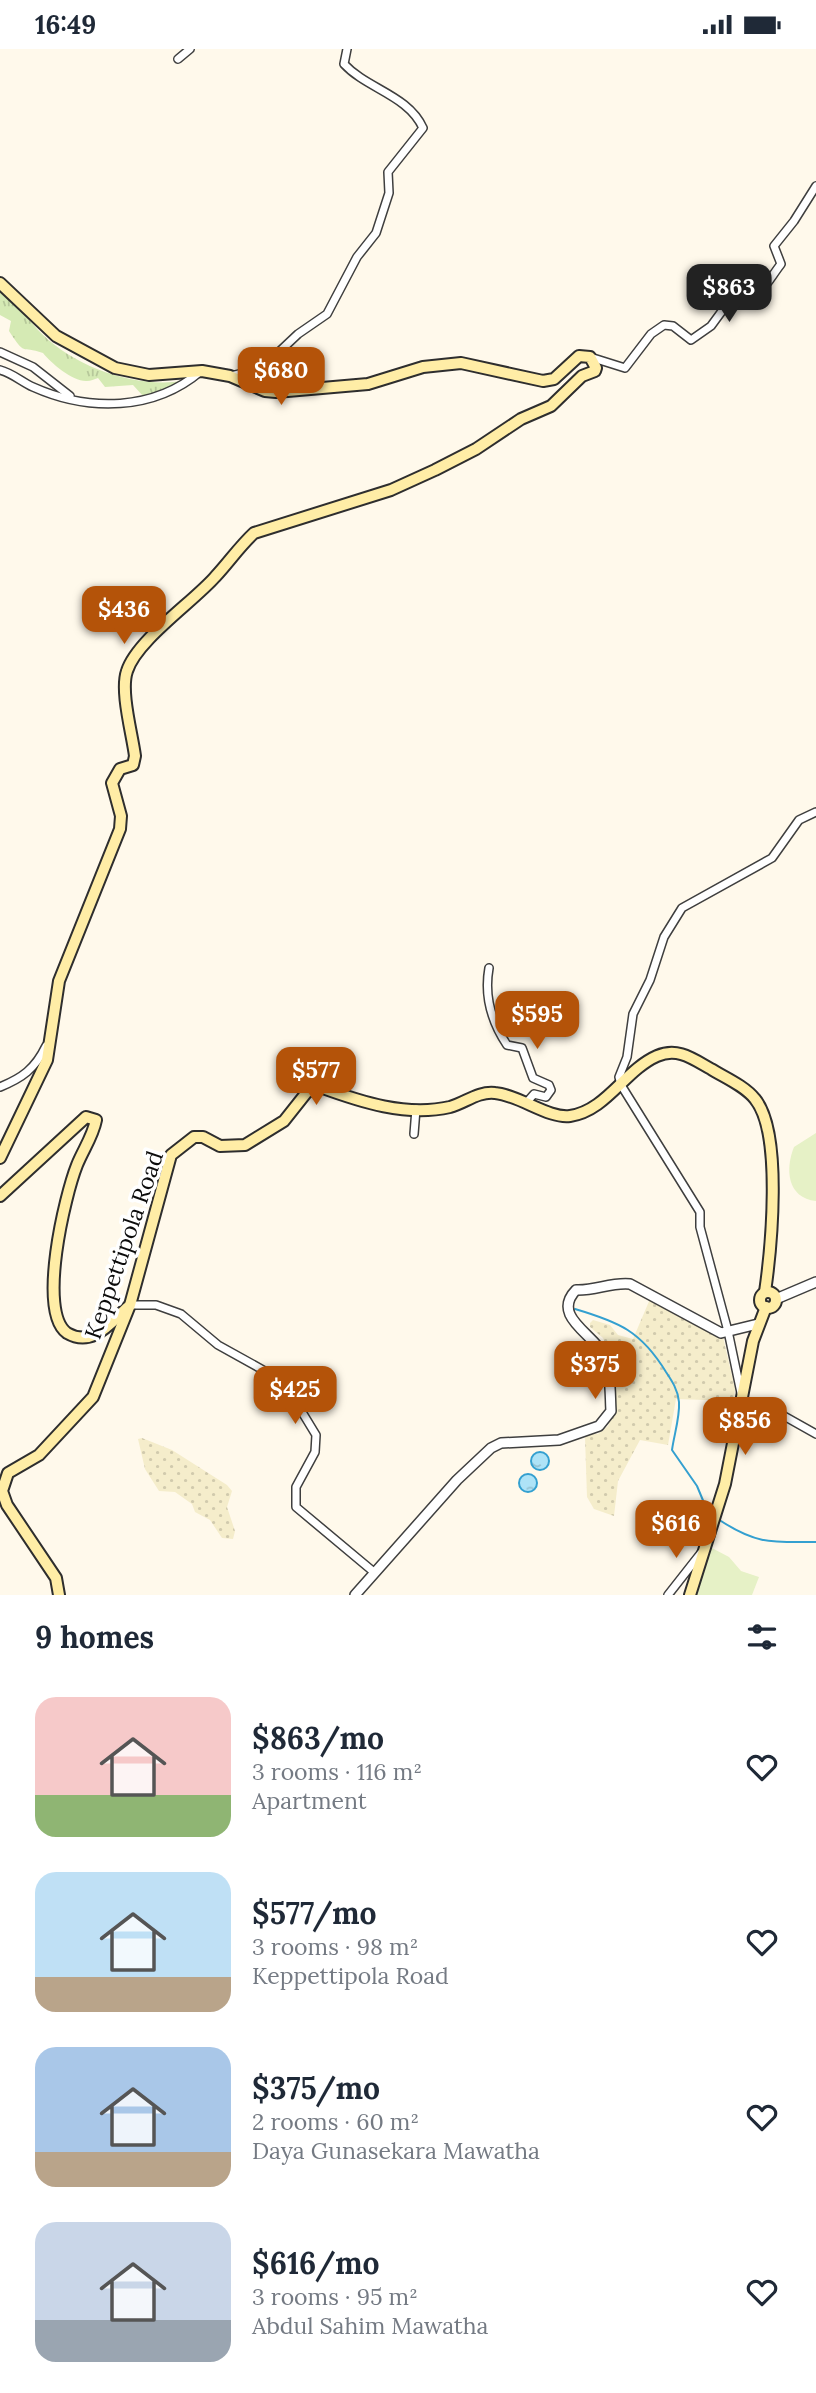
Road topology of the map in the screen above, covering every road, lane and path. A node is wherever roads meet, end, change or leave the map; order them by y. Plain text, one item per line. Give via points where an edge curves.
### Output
1 (190, 49) edge
2 (348, 49) edge
3 (178, 59) dead end
4 (816, 186) edge
5 (0, 283) edge
6 (0, 352) edge
7 (590, 357) junction
8 (0, 370) edge
9 (202, 371) junction
10 (230, 376) junction
11 (73, 398) junction
12 (816, 813) edge
13 (489, 968) dead end
14 (52, 1033) junction
15 (621, 1085) junction
16 (0, 1087) edge
17 (527, 1102) junction
18 (416, 1108) junction
19 (414, 1135) dead end
20 (0, 1158) edge
21 (0, 1196) edge
22 (816, 1282) edge
23 (765, 1292) junction
24 (776, 1299) junction
25 (130, 1305) junction
26 (765, 1307) junction
27 (758, 1324) junction
28 (728, 1331) junction
29 (741, 1397) junction
30 (816, 1434) edge
31 (705, 1551) junction
32 (375, 1573) junction
33 (59, 1595) edge
34 (355, 1595) edge
35 (668, 1595) edge
36 (690, 1595) edge

1 - 3 street
2 - 10 street via 344,64 356,77 416,114 423,128 388,172 389,193 376,233 357,257 327,314 262,369
4 - 7 street via 774,246 781,264 758,294 733,296 711,326 691,340 664,325 651,334 625,368
5 - 9 main road via 55,336 114,368 149,375
6 - 11 street via 33,367
7 - 10 main road via 579,356 554,379 542,381 461,363 423,367 368,384 276,392
7 - 14 main road via 595,372 582,376 551,406 521,419 476,449 391,490 254,533 148,641 127,669 135,756 133,765 120,769 112,783 120,829 59,981
8 - 11 street via 33,388
9 - 10 main road
9 - 11 street via 181,388 140,402
12 - 15 street via 799,820 772,858 675,916 633,1013
13 - 17 street via 486,989 495,1027 507,1045 522,1048 533,1078 551,1090 546,1097 534,1094
14 - 16 street via 36,1066
14 - 20 main road via 47,1060
15 - 17 main road, Keppettipola Road via 570,1116
15 - 23 main road, Keppettipola Road via 658,1056 683,1053 755,1098 771,1160 774,1222
15 - 28 street via 700,1212 699,1227
17 - 18 main road, Keppettipola Road via 492,1092 453,1106
18 - 19 street
18 - 25 main road, Keppettipola Road via 373,1107 320,1087 307,1092 284,1121 245,1145 220,1146 203,1137 185,1142 171,1155
21 - 25 main road via 69,1130 86,1117 96,1120 76,1166 57,1241 57,1318 67,1333 87,1338 101,1333
22 - 24 street
23 - 24 main road
23 - 26 main road via 760,1301
24 - 26 main road via 773,1306
25 - 32 street via 156,1305 181,1314 218,1345 288,1389 316,1435 315,1452 296,1487 296,1507
25 - 33 main road, Keppettipola Road via 93,1397 39,1455 9,1473 2,1492 56,1578
26 - 27 main road
27 - 28 street
27 - 29 main road
28 - 29 street
28 - 32 street via 705,1326 630,1285 576,1290 569,1297 568,1309 571,1319 603,1353 609,1417 599,1426 559,1440 502,1443 491,1448
29 - 30 street
29 - 31 main road via 725,1484
31 - 35 street
31 - 36 main road
32 - 34 street

